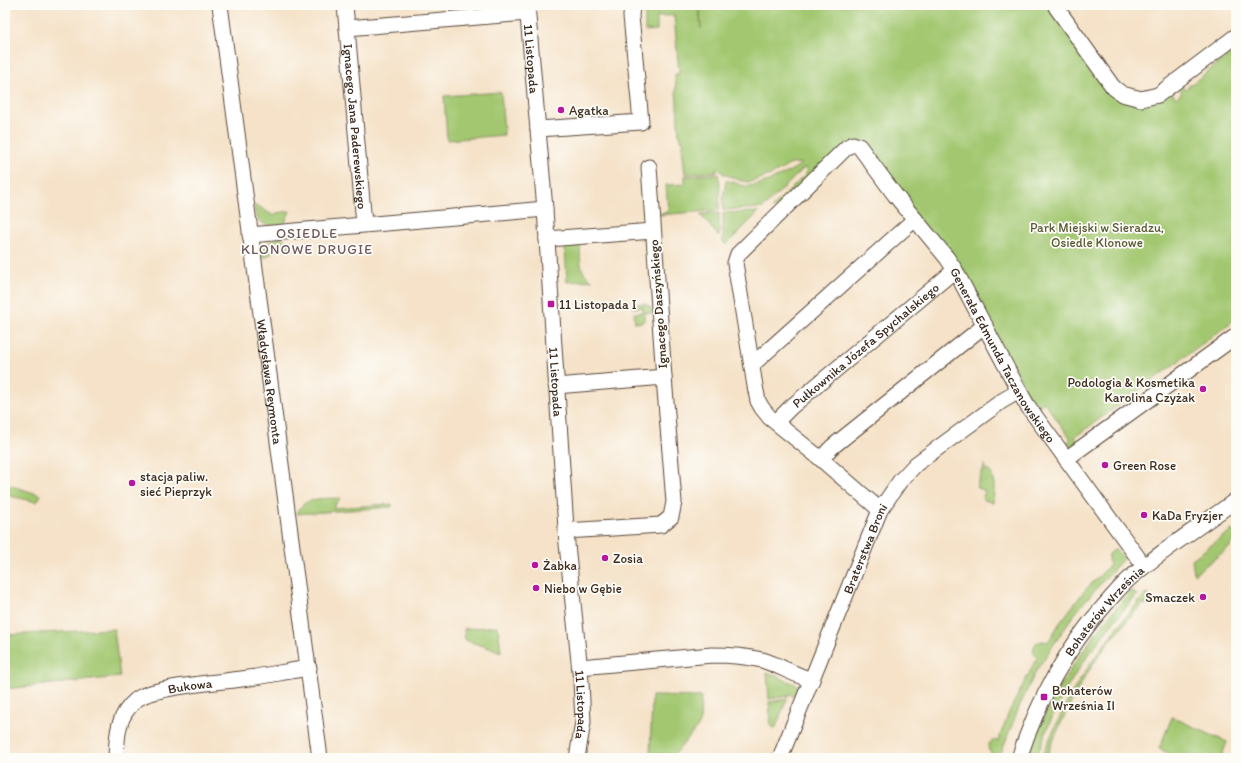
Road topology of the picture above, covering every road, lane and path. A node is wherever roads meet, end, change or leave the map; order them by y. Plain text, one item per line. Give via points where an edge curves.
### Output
1 (220, 5) edge
2 (346, 5) edge
3 (632, 5) edge
4 (1056, 5) edge
5 (527, 9) edge
6 (348, 28) junction
7 (1236, 36) edge
8 (538, 129) junction
9 (649, 167) dead end
10 (544, 209) junction
11 (915, 220) junction
12 (364, 224) junction
13 (653, 231) junction
14 (250, 235) junction
15 (546, 239) junction
16 (955, 270) junction
17 (985, 325) junction
18 (1236, 336) edge
19 (752, 365) junction
20 (664, 377) junction
21 (556, 386) junction
22 (1019, 391) junction
23 (776, 422) junction
24 (821, 459) junction
25 (1066, 459) junction
26 (1236, 500) edge
27 (880, 510) junction
28 (566, 531) junction
29 (1144, 566) junction
30 (580, 667) junction
31 (309, 668) junction
32 (812, 680) junction
33 (116, 758) edge
34 (320, 758) edge
35 (577, 758) edge
36 (780, 758) edge
37 (1019, 758) edge

1 - 14 street, Władysława Reymonta
2 - 6 street, Ignacego Jana Paderewskiego
3 - 8 street via 641,122
4 - 7 street via 1113,87 1122,94 1141,99 1158,95
5 - 6 street, Ignacego Jana Paderewskiego
5 - 8 street, 11 Listopada
6 - 12 street, Ignacego Jana Paderewskiego
8 - 10 street, 11 Listopada
9 - 13 street, Ignacego Daszyńskiego
10 - 12 street
10 - 15 street, 11 Listopada
11 - 16 street, Generała Edmunda Taczanowskiego
11 - 19 street
11 - 19 street, Generała Edmunda Taczanowskiego via 858,146 853,144 847,147 737,256 735,266
12 - 14 street
13 - 15 street, Ignacego Daszyńskiego
13 - 20 street, Ignacego Daszyńskiego
14 - 31 street, Władysława Reymonta
15 - 21 street, 11 Listopada
16 - 17 street, Generała Edmunda Taczanowskiego
16 - 23 street, Pułkownika Józefa Spychalskiego
17 - 22 street, Generała Edmunda Taczanowskiego
17 - 24 street via 832,447
18 - 25 street
19 - 23 street via 758,401
20 - 21 street, Ignacego Daszyńskiego
20 - 28 street, Ignacego Daszyńskiego via 674,502 672,517 661,525
21 - 28 street, 11 Listopada
22 - 25 street, Generała Edmunda Taczanowskiego
22 - 27 street, Braterstwa Broni via 916,464 900,481
23 - 24 street
24 - 27 street
25 - 29 street, Generała Edmunda Taczanowskiego
26 - 29 street, Bohaterów Września
27 - 32 street, Braterstwa Broni
28 - 30 street, 11 Listopada
29 - 37 street, Bohaterów Września via 1104,605 1064,657 1035,715
30 - 32 street via 727,655 762,660
30 - 35 street, 11 Listopada via 583,722
31 - 33 street, Bukowa via 146,694 137,699 123,715 118,729
31 - 34 street, Władysława Reymonta
32 - 36 street, Braterstwa Broni

